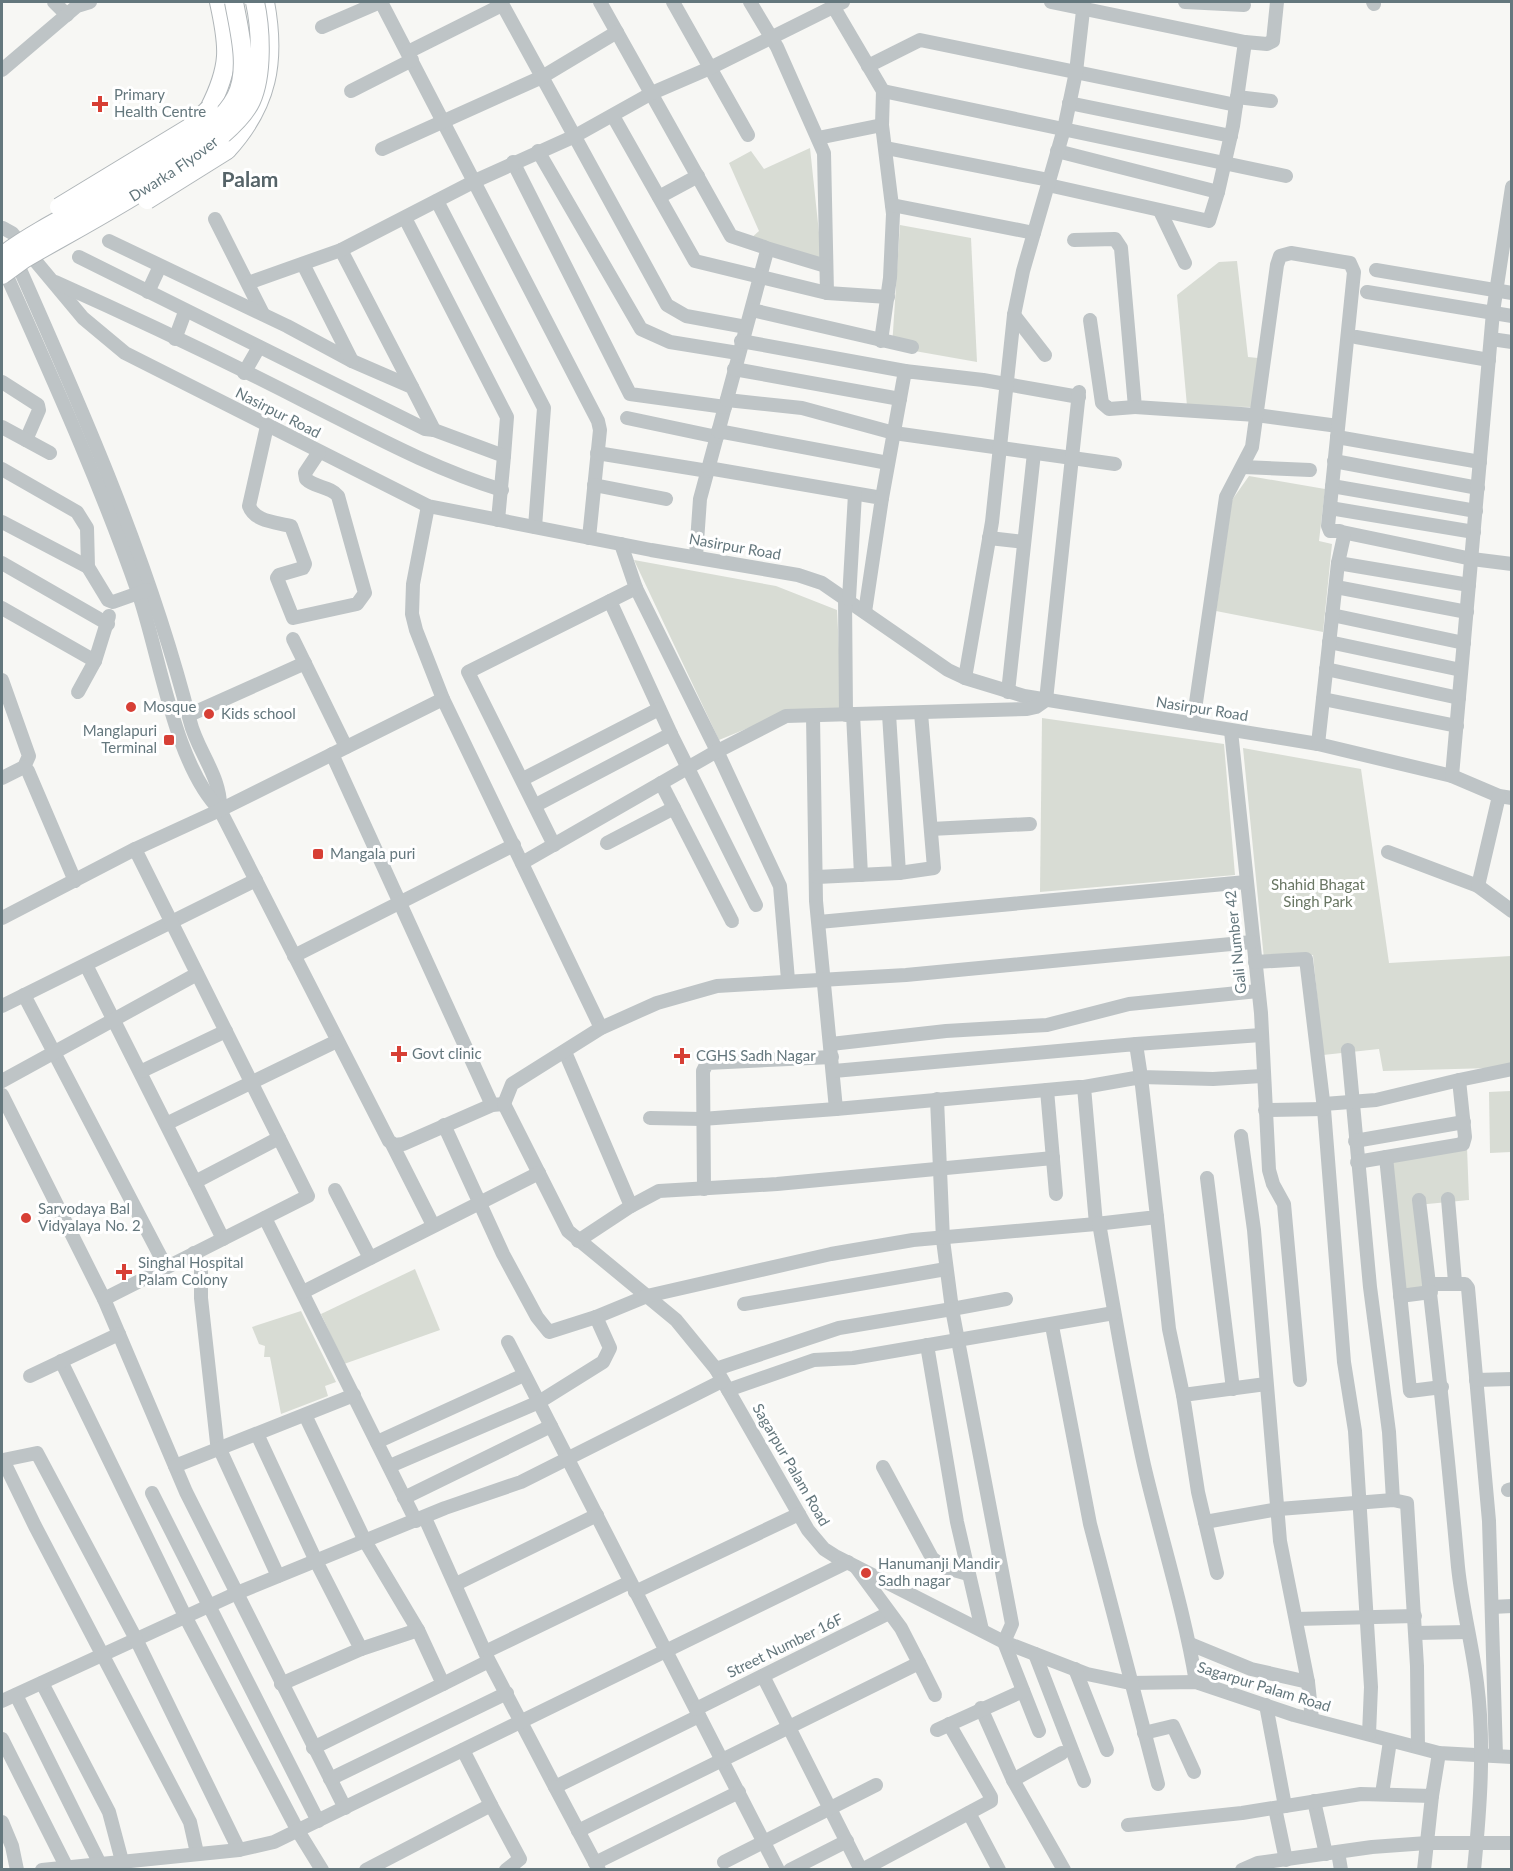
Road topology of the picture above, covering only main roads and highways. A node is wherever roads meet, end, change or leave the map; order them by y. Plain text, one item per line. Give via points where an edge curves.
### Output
1 (219, 2) edge
2 (234, 2) edge
3 (255, 2) edge
4 (265, 2) edge
5 (2, 254) edge
6 (2, 276) edge

1 - 5 main road, bridge via 227,38 226,60 222,82 209,109 189,128 27,227
2 - 5 main road, Dwarka Flyover, bridge via 242,64 237,96 222,117 186,146
3 - 6 main road, Dwarka Flyover, bridge via 260,25 258,69 251,101 232,126 191,159
4 - 6 main road, bridge via 272,48 267,80 260,104 227,150 82,238

